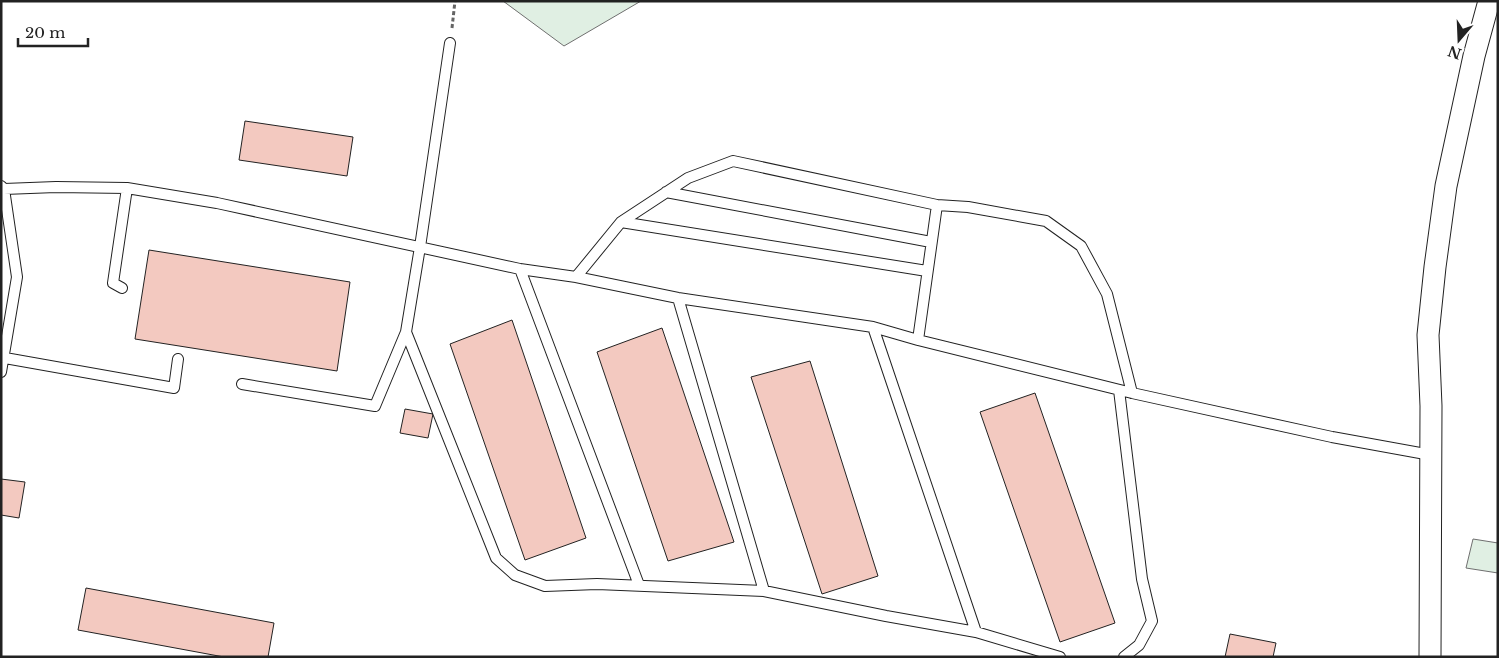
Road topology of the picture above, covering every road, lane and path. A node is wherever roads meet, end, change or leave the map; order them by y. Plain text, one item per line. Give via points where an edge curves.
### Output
1 (455, 1) edge
2 (1489, 1) edge
3 (450, 42) joint
4 (3, 188) edge
5 (127, 188) junction
6 (666, 192) junction
7 (937, 205) junction
8 (621, 222) junction
9 (931, 242) junction
10 (420, 247) junction
11 (520, 269) junction
12 (927, 271) junction
13 (576, 277) junction
14 (122, 288) dead end
15 (678, 298) junction
16 (873, 326) junction
17 (406, 332) junction
18 (918, 340) junction
19 (4, 358) junction
20 (178, 359) dead end
21 (1, 372) edge
22 (242, 384) dead end
23 (1119, 390) junction
24 (1132, 393) junction
25 (1430, 455) junction
26 (638, 585) junction
27 (764, 591) junction
28 (976, 632) junction
29 (1060, 657) edge
30 (1124, 657) edge
31 (1430, 657) edge

1 - 3 path
2 - 25 street via 1446,186 1436,258 1428,335
3 - 10 lane
4 - 5 lane
4 - 19 lane via 17,277
5 - 10 lane via 217,203
5 - 14 lane via 113,284
6 - 7 lane via 688,178 733,161
6 - 8 lane
6 - 9 lane
7 - 9 lane
7 - 24 lane via 968,207 1046,221 1082,246 1107,294
8 - 12 lane
8 - 13 lane
9 - 12 lane
10 - 11 lane
10 - 17 lane
11 - 13 lane
11 - 26 lane
12 - 18 lane
13 - 15 lane
15 - 16 lane
15 - 27 lane
16 - 18 lane
16 - 28 lane
17 - 22 lane via 375,406
17 - 26 lane via 496,558 515,575 545,586
18 - 23 lane
19 - 20 lane via 174,388
19 - 21 lane
23 - 24 lane
23 - 30 lane via 1142,579 1152,621 1139,645
24 - 25 lane
25 - 31 street
26 - 27 lane
27 - 28 lane
28 - 29 lane

